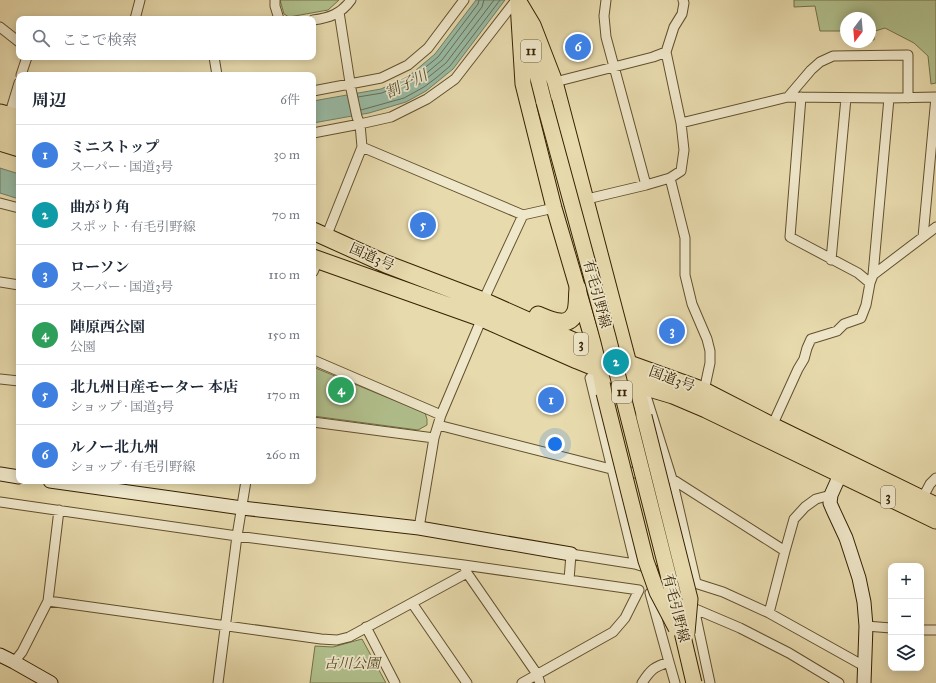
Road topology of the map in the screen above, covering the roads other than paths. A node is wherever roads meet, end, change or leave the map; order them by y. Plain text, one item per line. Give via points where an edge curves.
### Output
1 (140, 0) edge
2 (275, 0) edge
3 (351, 0) edge
4 (464, 0) edge
5 (517, 0) edge
6 (606, 0) edge
7 (684, 0) edge
8 (339, 12) junction
9 (136, 16) edge
10 (279, 16) edge
11 (316, 20) edge
12 (0, 26) edge
13 (16, 39) edge
14 (666, 52) junction
15 (26, 60) edge
16 (214, 60) edge
17 (614, 67) junction
18 (22, 72) edge
19 (216, 72) edge
20 (555, 82) junction
21 (351, 86) junction
22 (316, 90) edge
23 (16, 92) edge
24 (788, 97) junction
25 (801, 97) junction
26 (936, 97) edge
27 (846, 98) junction
28 (889, 98) junction
29 (908, 98) junction
30 (7, 118) edge
31 (358, 121) junction
32 (681, 123) junction
33 (16, 128) edge
34 (316, 132) edge
35 (0, 142) edge
36 (16, 147) edge
37 (362, 147) junction
38 (670, 178) junction
39 (646, 185) junction
40 (587, 199) junction
41 (0, 203) edge
42 (16, 207) edge
43 (554, 208) junction
44 (523, 215) junction
45 (936, 227) edge
46 (317, 234) edge
47 (924, 237) junction
48 (831, 260) junction
49 (316, 263) edge
50 (871, 279) junction
51 (0, 282) edge
52 (16, 285) edge
53 (578, 289) junction
54 (483, 301) junction
55 (482, 318) junction
56 (596, 351) junction
57 (316, 361) edge
58 (629, 364) junction
59 (600, 369) junction
60 (0, 379) edge
61 (16, 381) edge
62 (636, 384) junction
63 (704, 391) junction
64 (441, 415) junction
65 (316, 422) edge
66 (438, 425) junction
67 (772, 426) junction
68 (434, 438) junction
69 (843, 468) junction
70 (611, 469) junction
71 (0, 474) edge
72 (16, 477) edge
73 (936, 478) edge
74 (672, 479) junction
75 (79, 484) edge
76 (246, 484) edge
77 (831, 495) junction
78 (0, 502) edge
79 (929, 503) edge
80 (242, 508) junction
81 (59, 510) junction
82 (936, 520) edge
83 (419, 528) junction
84 (237, 536) junction
85 (785, 551) junction
86 (571, 554) junction
87 (635, 564) junction
88 (465, 569) junction
89 (569, 580) junction
90 (696, 583) junction
91 (639, 590) junction
92 (650, 592) junction
93 (48, 601) junction
94 (412, 603) junction
95 (694, 608) junction
96 (769, 613) junction
97 (225, 626) junction
98 (866, 626) junction
99 (366, 627) junction
100 (888, 628) edge
101 (924, 630) edge
102 (936, 630) edge
103 (686, 646) junction
104 (0, 655) edge
105 (14, 662) junction
106 (670, 662) junction
107 (864, 666) junction
108 (538, 679) edge
109 (866, 682) edge
110 (51, 683) edge
111 (218, 683) edge
112 (395, 683) edge
113 (467, 683) edge
114 (522, 683) edge
115 (642, 683) edge
116 (675, 683) edge
117 (694, 683) edge
118 (710, 683) edge
119 (839, 683) edge

1 - 9 street
2 - 10 street
3 - 8 street
4 - 21 street via 428,48 408,66 381,78
5 - 20 main road via 533,25
5 - 31 street via 455,79 427,99 392,117
5 - 43 main road via 523,84
5 - 103 main road, 有毛引野線 / 11, bridge via 610,345
6 - 17 street via 606,38
7 - 14 street via 682,14 674,27
8 - 11 street
8 - 21 street
12 - 13 street
14 - 17 street
14 - 32 street
15 - 18 street
16 - 19 street
17 - 20 street
17 - 39 street
20 - 40 main road
21 - 22 street
21 - 31 street
23 - 30 street
24 - 25 street
24 - 29 street via 811,70 833,56 908,54
24 - 32 street
25 - 27 street
25 - 48 street via 790,237
26 - 29 street
26 - 47 street
27 - 28 street
27 - 48 street
28 - 29 street
28 - 50 street
30 - 33 highway
31 - 34 street
31 - 37 street
32 - 38 street via 684,150 681,171
35 - 36 highway
37 - 44 street
37 - 46 street
38 - 39 street
38 - 63 street via 685,238 685,275 692,304 708,339 710,351
39 - 40 street
40 - 58 main road
41 - 42 street
43 - 44 street
43 - 53 main road
44 - 54 street
45 - 47 street
46 - 54 highway, 国道3号 / 3
47 - 50 street
48 - 50 street
49 - 55 highway, 国道3号 / 3
50 - 67 street via 861,318 844,324 837,331 811,339 804,360
51 - 52 street
53 - 54 highway via 576,310 573,317 565,322
53 - 56 main road
54 - 56 highway, 国道3号 / 3
55 - 59 highway, 国道3号 / 3
55 - 64 street
56 - 58 highway, 国道3号 / 3
56 - 59 main road
57 - 64 street
58 - 62 main road
58 - 63 highway, 国道3号 / 3
59 - 62 highway, 国道3号 / 3
59 - 70 street via 590,378
59 - 103 main road, bridge via 646,561 657,592
60 - 61 street
62 - 69 highway, 国道3号 / 3 via 706,409
62 - 74 street via 647,399
62 - 103 main road, bridge via 690,599
63 - 67 highway, 国道3号 / 3
64 - 66 street
65 - 68 street
66 - 68 street
66 - 70 street
67 - 69 highway, 国道3号 / 3
68 - 83 street
69 - 77 street
69 - 79 highway, 国道3号 / 3
69 - 82 highway, 国道3号 / 3
70 - 74 street
70 - 87 street
71 - 72 street
73 - 79 street via 930,484
74 - 85 street
74 - 90 street
75 - 80 street
76 - 80 street
77 - 85 street via 816,499 804,507 794,519
77 - 98 street via 830,503 846,538 859,578
78 - 81 street
80 - 83 street
80 - 84 street
81 - 84 street
81 - 93 street
83 - 86 street
84 - 88 street
84 - 97 street
85 - 96 street
86 - 87 street
86 - 89 street
87 - 90 street
88 - 89 street
88 - 94 street
88 - 108 street
89 - 91 street
90 - 96 street
91 - 92 street
91 - 108 street via 625,618 613,632
92 - 95 street
92 - 106 street
93 - 97 street
93 - 105 street via 22,652
94 - 99 street
94 - 113 street
95 - 118 street
95 - 119 street via 789,653
96 - 107 street
97 - 99 street via 337,640 349,637
97 - 111 street
98 - 100 street
98 - 107 street
99 - 112 street
101 - 102 street
103 - 117 main road, 有毛引野線 / 11, bridge
104 - 105 street
105 - 110 street
106 - 115 street via 655,667
106 - 116 street
107 - 109 street
108 - 114 street

